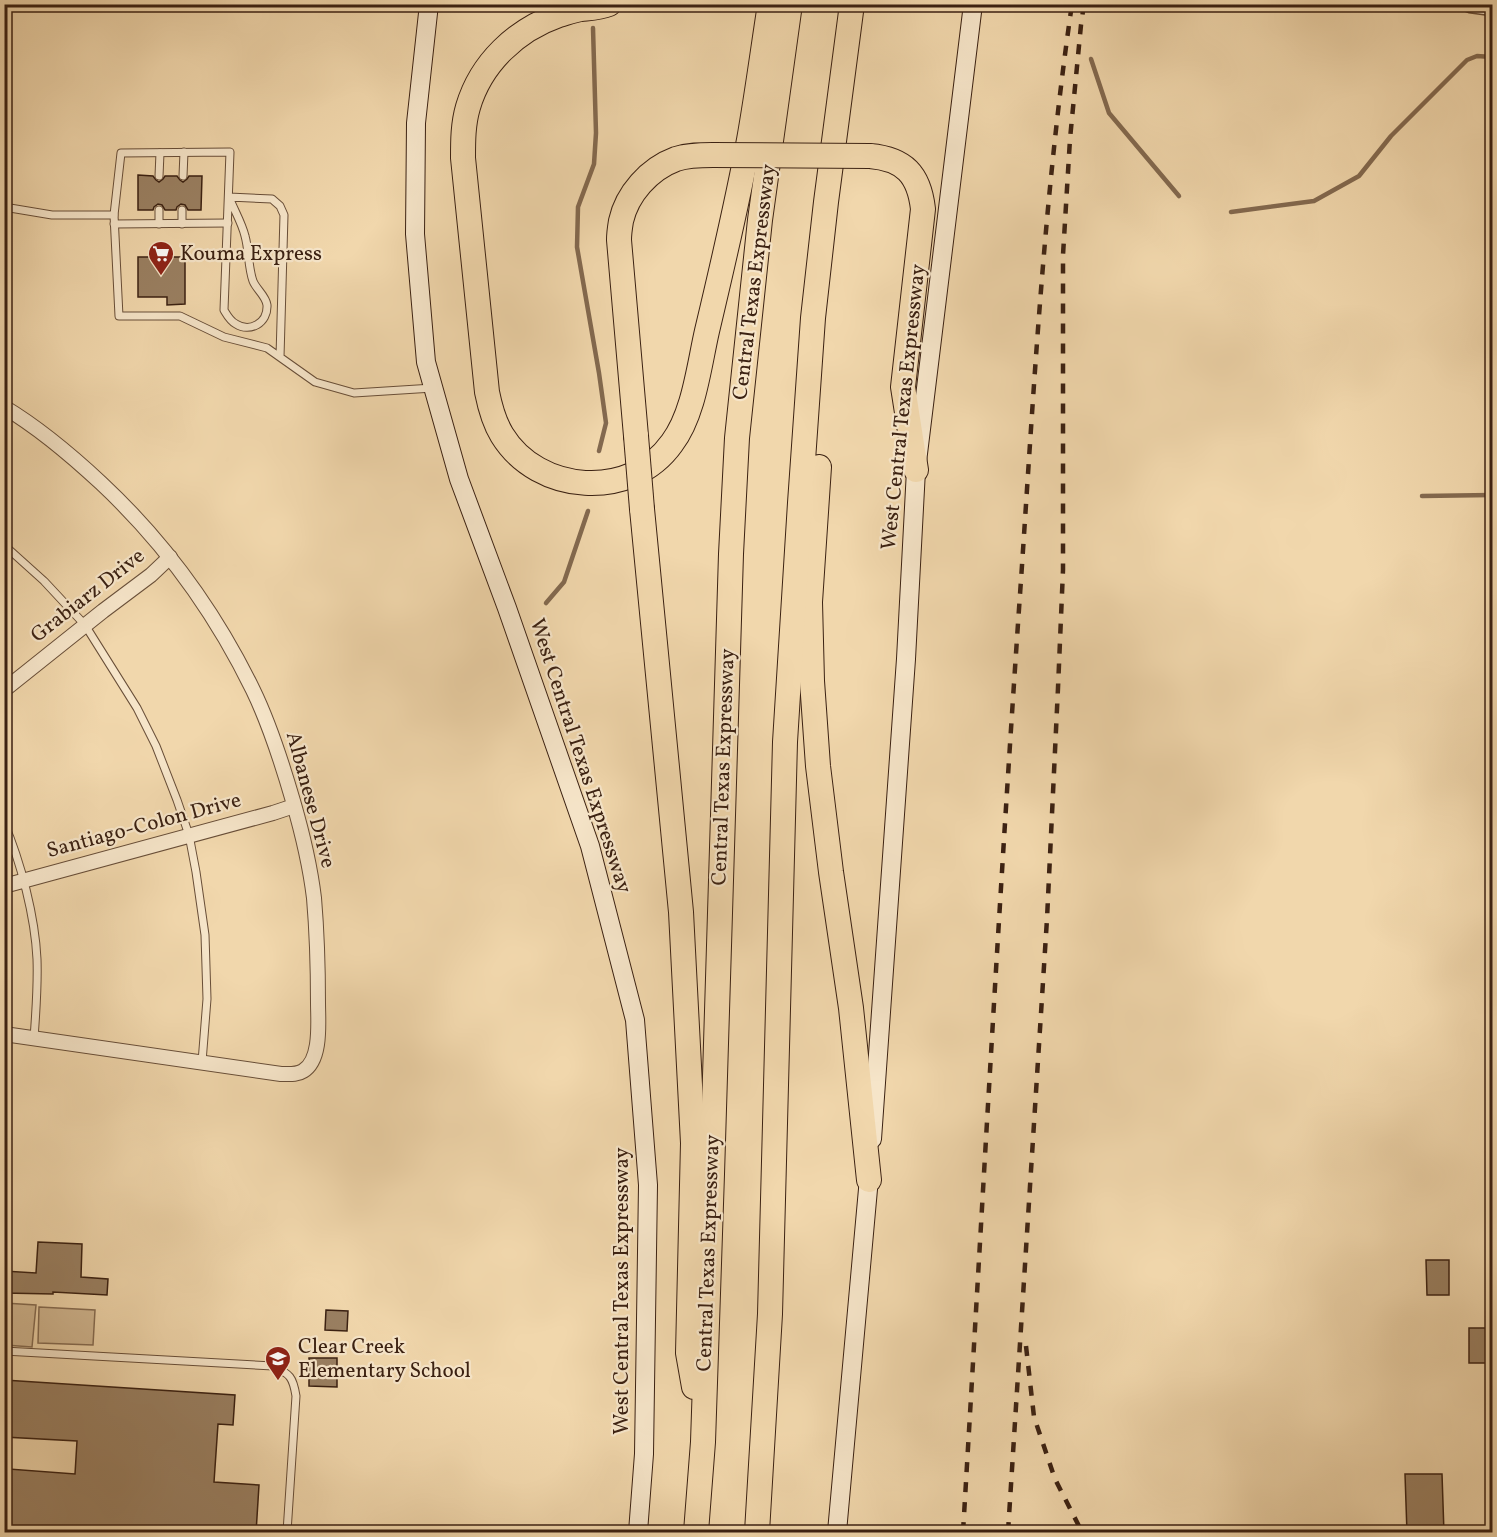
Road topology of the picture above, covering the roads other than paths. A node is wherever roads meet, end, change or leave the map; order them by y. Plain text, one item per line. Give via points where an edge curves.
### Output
1 (429, 4) edge
2 (609, 4) edge
3 (770, 4) edge
4 (790, 4) edge
5 (852, 4) edge
6 (973, 4) edge
7 (1470, 4) edge
8 (1492, 7) edge
9 (184, 152) junction
10 (160, 153) junction
11 (159, 176) dead end
12 (183, 176) dead end
13 (229, 197) junction
14 (4, 207) edge
15 (159, 210) dead end
16 (182, 210) dead end
17 (114, 215) junction
18 (228, 223) junction
19 (114, 224) junction
20 (159, 224) junction
21 (182, 224) junction
22 (813, 318) junction
23 (280, 357) junction
24 (434, 388) junction
25 (4, 407) edge
26 (916, 470) junction
27 (4, 545) edge
28 (170, 557) junction
29 (85, 625) junction
30 (4, 690) edge
31 (294, 806) junction
32 (4, 824) edge
33 (189, 835) junction
34 (23, 881) junction
35 (4, 886) edge
36 (4, 1034) edge
37 (34, 1039) junction
38 (202, 1062) junction
39 (869, 1180) junction
40 (4, 1351) edge
41 (703, 1442) junction
42 (286, 1533) edge
43 (639, 1533) edge
44 (696, 1533) edge
45 (757, 1533) edge
46 (837, 1533) edge

1 - 24 main road, West Central Texas Expressway via 416,123 415,234 426,362
2 - 3 highway via 537,24 504,48 475,87 464,131 463,158 492,414 514,451 530,464 545,474 588,484 608,483 644,469 672,443 683,424 747,150
4 - 41 highway, Central Texas Expressway via 760,220 736,461
5 - 22 highway
6 - 26 main road, West Central Texas Expressway
7 - 8 street
9 - 10 lane
9 - 12 lane
9 - 13 lane via 230,152
10 - 11 lane
10 - 17 lane via 121,153
13 - 18 lane
13 - 18 lane via 245,236 253,282 267,303 266,313 254,327 236,324 224,310
13 - 23 lane via 272,199 284,215
14 - 17 lane via 52,215
15 - 20 lane
16 - 21 lane
17 - 19 lane
18 - 21 lane
19 - 20 lane
19 - 23 lane via 119,316 180,316 224,336 267,348
20 - 21 lane
22 - 39 highway via 824,386 810,602 812,681 818,766 851,1008
22 - 45 highway via 785,742 770,1302
23 - 24 lane via 315,382 354,393
24 - 43 main road, West Central Texas Expressway via 459,479 591,846 635,1020 648,1185
25 - 28 street, Albanese Drive via 77,461 123,504
26 - 39 main road, West Central Texas Expressway
26 - 41 highway, bridge via 903,387 923,208 921,194 907,169 896,161 870,156 693,155 675,160 640,183 621,220 619,249 681,912 693,1143 688,1353
27 - 29 lane
28 - 29 street, Grabiarz Drive
28 - 31 street, Albanese Drive via 209,612 253,690
29 - 30 street, Grabiarz Drive
29 - 33 lane via 156,746
31 - 33 street, Santiago-Colon Drive
31 - 38 street, Albanese Drive via 314,897 318,966 314,1057 303,1071 293,1074
32 - 34 lane
33 - 34 street, Santiago-Colon Drive
33 - 38 lane via 205,935 207,999
34 - 35 street, Santiago-Colon Drive
34 - 37 lane via 37,957
36 - 37 street, Albanese Drive
37 - 38 street, Albanese Drive
39 - 46 main road, West Central Texas Expressway
40 - 42 lane via 273,1366 288,1373 296,1396
41 - 44 highway, Central Texas Expressway

